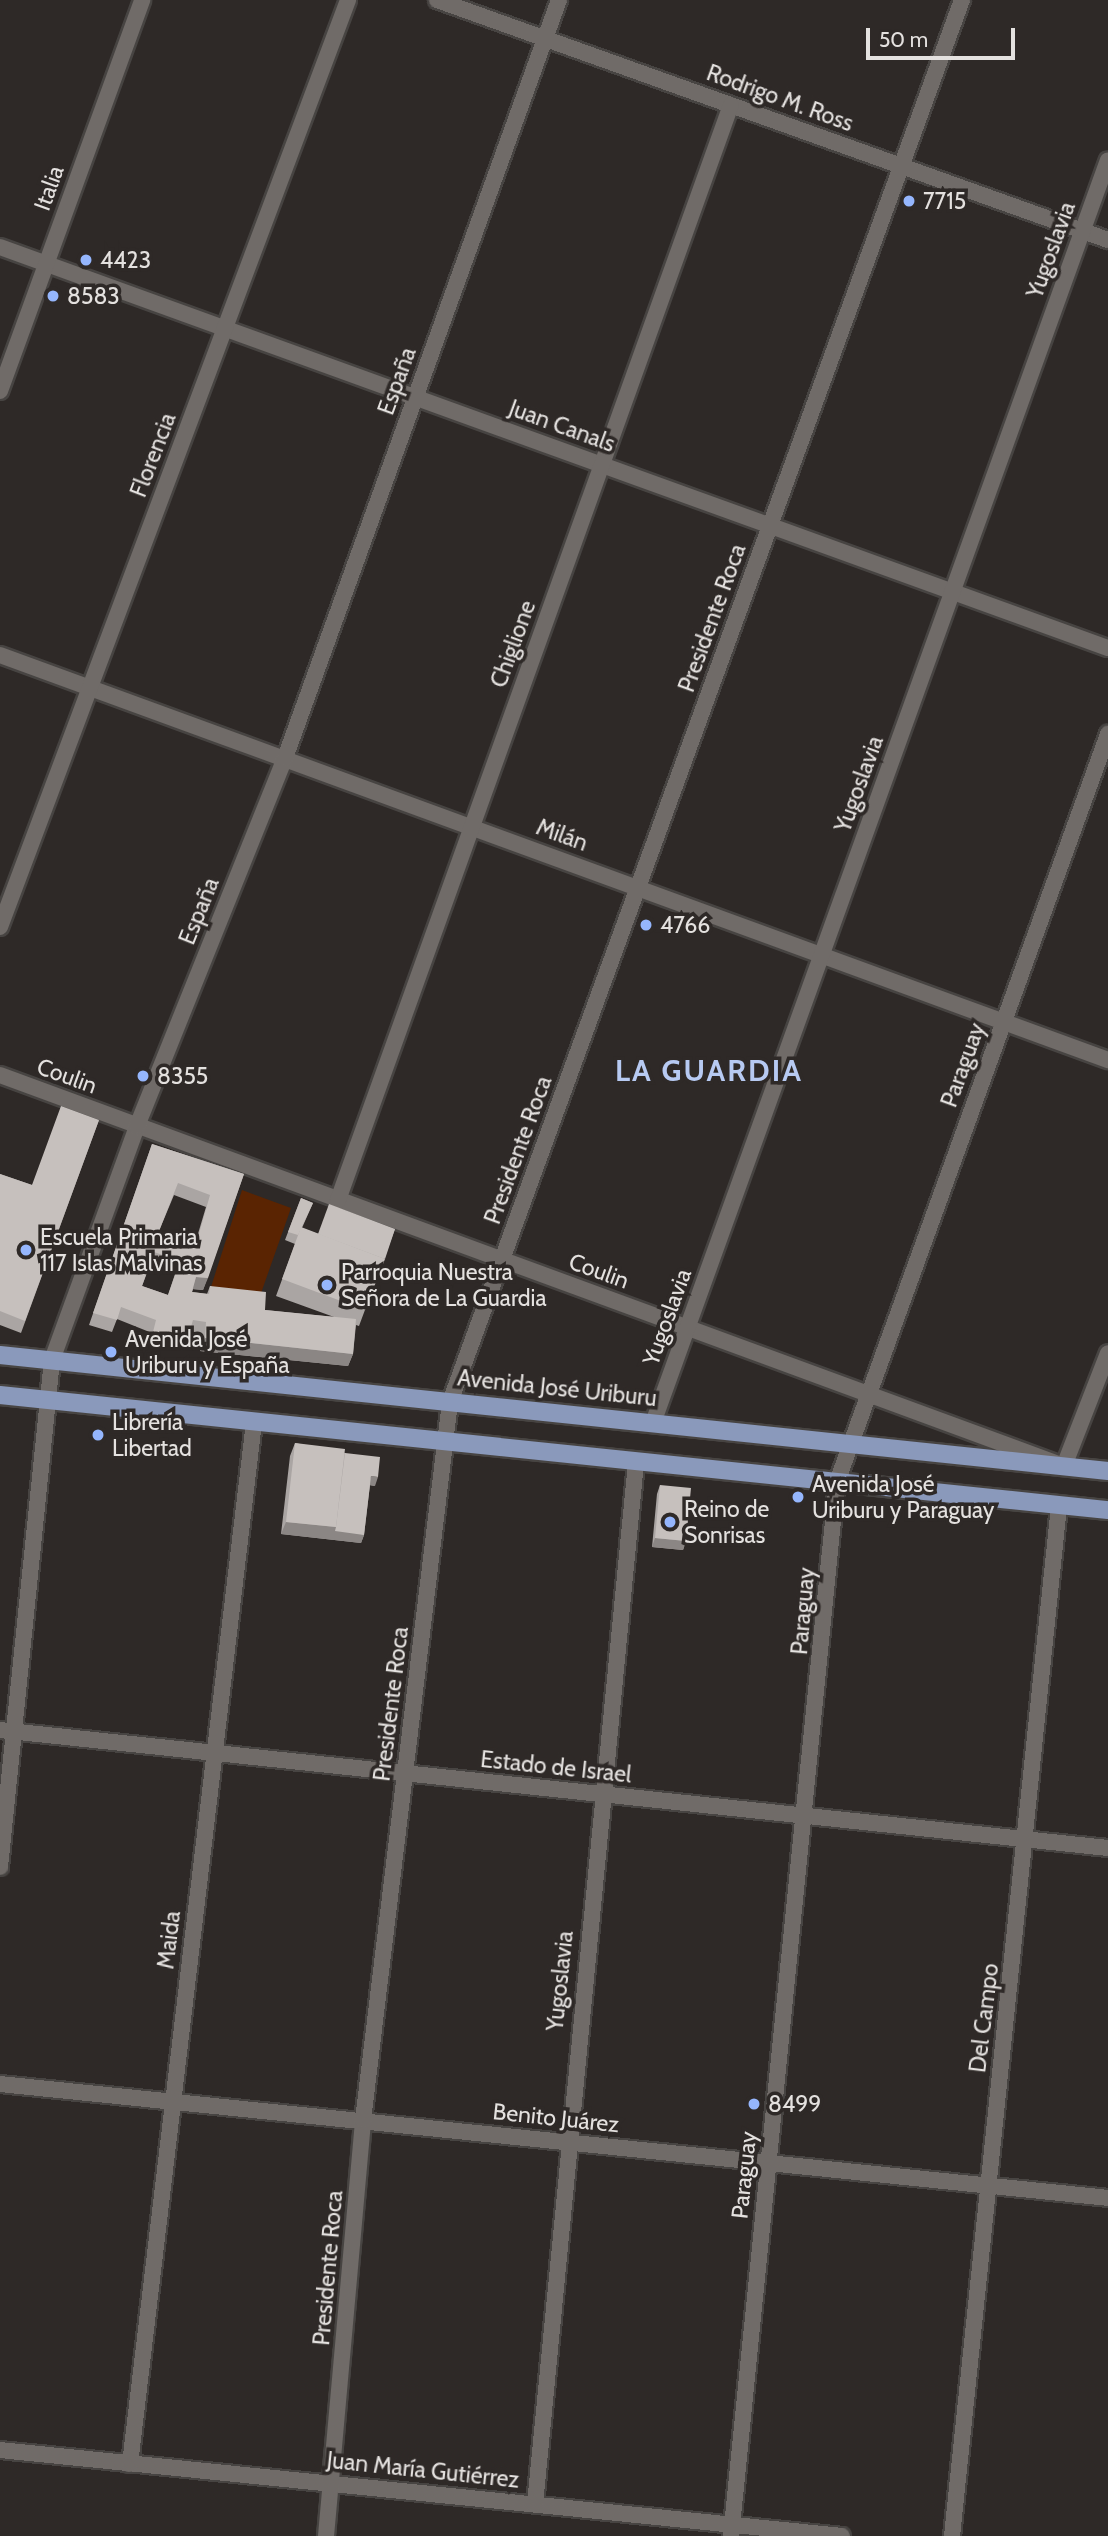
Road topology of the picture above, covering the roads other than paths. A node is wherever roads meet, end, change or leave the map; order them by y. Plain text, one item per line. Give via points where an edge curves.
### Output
1 (142, 0) edge
2 (348, 0) edge
3 (437, 0) edge
4 (559, 0) edge
5 (962, 0) edge
6 (545, 38) junction
7 (731, 105) junction
8 (1108, 160) edge
9 (901, 166) junction
10 (1083, 230) junction
11 (1108, 240) edge
12 (0, 247) edge
13 (46, 264) junction
14 (224, 331) junction
15 (0, 391) edge
16 (415, 397) junction
17 (602, 465) junction
18 (770, 526) junction
19 (953, 592) junction
20 (1108, 648) edge
21 (0, 655) edge
22 (89, 689) junction
23 (1108, 734) edge
24 (285, 758) junction
25 (472, 827) junction
26 (638, 887) junction
27 (0, 926) edge
28 (822, 955) junction
29 (1003, 1021) junction
30 (1108, 1060) edge
31 (0, 1075) edge
32 (137, 1126) junction
33 (338, 1200) junction
34 (502, 1260) junction
35 (688, 1328) junction
36 (1108, 1353) edge
37 (0, 1355) edge
38 (52, 1360) junction
39 (867, 1394) junction
40 (0, 1395) edge
41 (47, 1399) junction
42 (450, 1402) junction
43 (254, 1422) junction
44 (653, 1423) junction
45 (446, 1442) junction
46 (850, 1444) junction
47 (636, 1463) junction
48 (1064, 1466) junction
49 (1108, 1471) edge
50 (837, 1482) junction
51 (1059, 1505) junction
52 (1108, 1510) edge
53 (7, 1731) edge
54 (214, 1753) junction
55 (405, 1773) junction
56 (602, 1794) junction
57 (808, 1816) junction
58 (1028, 1840) junction
59 (1108, 1848) edge
60 (0, 1867) edge
61 (0, 2084) edge
62 (173, 2100) junction
63 (363, 2120) junction
64 (567, 2142) junction
65 (767, 2164) junction
66 (987, 2185) junction
67 (1108, 2198) edge
68 (0, 2450) edge
69 (130, 2463) junction
70 (332, 2483) junction
71 (535, 2504) junction
72 (731, 2531) edge
73 (326, 2536) edge
74 (842, 2536) edge
75 (952, 2536) edge

1 - 13 street, Italia
2 - 14 street, Florencia
3 - 6 street, Rodrigo M. Ross
4 - 6 street, España
5 - 9 street, Presidente Roca
6 - 7 street, Rodrigo M. Ross
6 - 16 street, España
7 - 9 street, Rodrigo M. Ross
7 - 17 street, Chiglione
8 - 10 street, Yugoslavia
9 - 10 street, Rodrigo M. Ross
9 - 18 street, Presidente Roca
10 - 11 street, Rodrigo M. Ross
10 - 19 street, Yugoslavia
12 - 13 street, Juan Canals
13 - 14 street, Juan Canals
13 - 15 street, Italia
14 - 16 street, Juan Canals
14 - 22 street, Florencia
16 - 17 street, Juan Canals
16 - 24 street, España
17 - 18 street, Juan Canals
17 - 25 street, Chiglione
18 - 19 street, Juan Canals
18 - 26 street, Presidente Roca
19 - 20 street, Juan Canals
19 - 28 street, Yugoslavia
21 - 22 street, Milán
22 - 24 street, Milán
22 - 27 street, Florencia
23 - 29 street, Paraguay
24 - 25 street, Milán
24 - 32 street, España
25 - 26 street, Milán
25 - 33 street, Chiglione
26 - 28 street, Milán
26 - 34 street, Presidente Roca
28 - 29 street, Milán
28 - 35 street, Yugoslavia
29 - 30 street, Milán
29 - 39 street, Paraguay
31 - 32 street, Coulin
32 - 33 street, Coulin
32 - 38 street, España
33 - 34 street, Coulin
34 - 35 street, Coulin
34 - 42 street, Presidente Roca
35 - 39 street, Coulin
35 - 44 street, Yugoslavia
36 - 48 street
37 - 38 main road, Avenida José Uriburu
38 - 41 street, España
38 - 42 main road, Avenida José Uriburu
39 - 46 street, Paraguay
39 - 48 street, Coulin
40 - 41 main road
41 - 43 main road
41 - 53 street, España
42 - 44 main road, Avenida José Uriburu
42 - 45 street, Presidente Roca
43 - 45 main road
43 - 54 street, Maida
44 - 46 main road, Avenida José Uriburu
45 - 47 main road
45 - 55 street, Presidente Roca
46 - 48 main road, Avenida José Uriburu
46 - 50 street, Paraguay
47 - 50 main road
47 - 56 street, Yugoslavia
48 - 49 main road, Avenida José Uriburu
50 - 51 main road
50 - 57 street, Paraguay
51 - 52 main road
51 - 58 street, Del Campo
53 - 54 street, Estado de Israel
53 - 60 street, España
54 - 55 street, Estado de Israel
54 - 62 street, Maida
55 - 56 street, Estado de Israel
55 - 63 street, Presidente Roca
56 - 57 street, Estado de Israel
56 - 64 street, Yugoslavia
57 - 58 street, Estado de Israel
57 - 65 street, Paraguay
58 - 59 street, Estado de Israel
58 - 66 street, Del Campo
61 - 62 street, Benito Juárez
62 - 63 street, Benito Juárez
62 - 69 street, Maida
63 - 64 street, Benito Juárez
63 - 70 street, Presidente Roca
64 - 65 street, Benito Juárez
64 - 71 street, Yugoslavia
65 - 66 street, Benito Juárez
65 - 72 street, Paraguay
66 - 67 street, Benito Juárez
66 - 75 street, Del Campo
68 - 69 street, Juan María Gutiérrez
69 - 70 street, Juan María Gutiérrez
70 - 71 street, Juan María Gutiérrez
70 - 73 street, Presidente Roca
71 - 72 street, Juan María Gutiérrez
72 - 74 street, Juan María Gutiérrez

